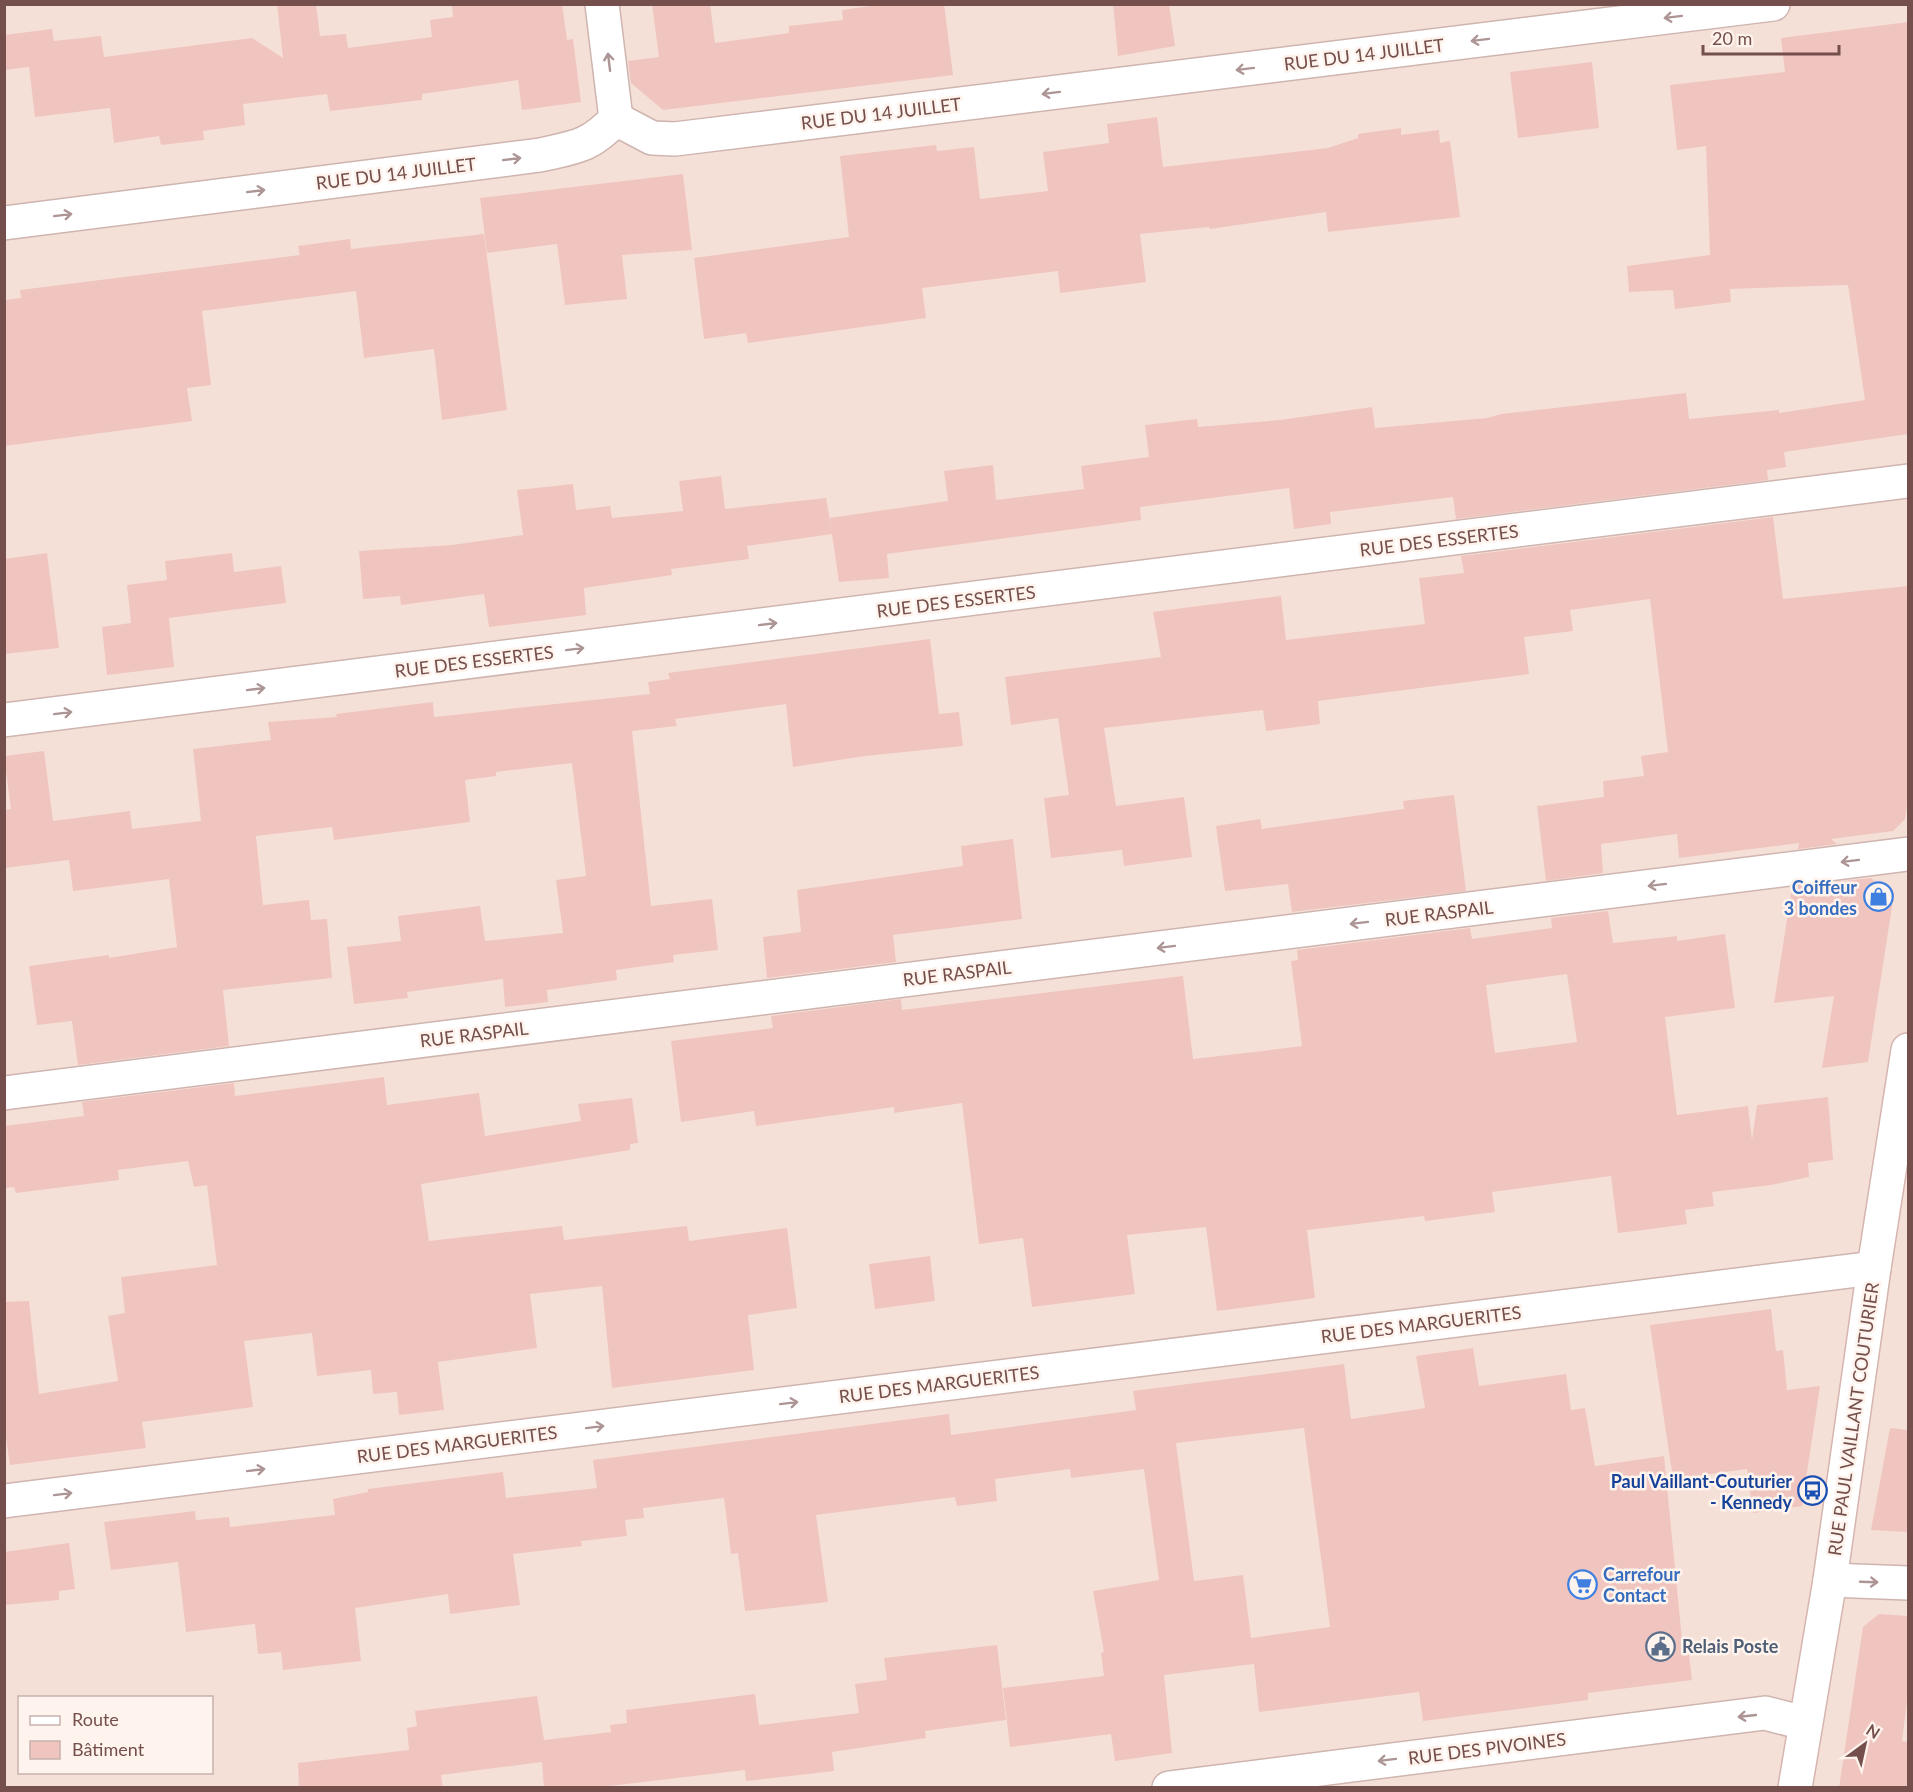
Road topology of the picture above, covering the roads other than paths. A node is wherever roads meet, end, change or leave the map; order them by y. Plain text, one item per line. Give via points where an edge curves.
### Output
1 (602, 4) edge
2 (1773, 4) edge
3 (616, 119) junction
4 (4, 223) edge
5 (1908, 481) edge
6 (4, 720) edge
7 (1908, 854) edge
8 (1908, 1050) edge
9 (4, 1093) edge
10 (1874, 1268) junction
11 (4, 1501) edge
12 (1830, 1580) junction
13 (1908, 1583) edge
14 (1804, 1723) junction
15 (1169, 1788) edge
16 (1795, 1788) edge

3 -> 1 street
2 -> 3 street, RUE DU 14 JUILLET via 675,138 652,138
4 -> 3 street, RUE DU 14 JUILLET via 540,155 585,146
6 -> 5 street, RUE DES ESSERTES
7 -> 9 street, RUE RASPAIL
8 - 10 street, RUE PAUL VAILLANT COUTURIER
11 -> 10 street, RUE DES MARGUERITES
10 - 12 street, RUE PAUL VAILLANT COUTURIER
12 -> 13 street
12 - 14 street, RUE PAUL VAILLANT COUTURIER
14 -> 15 street, RUE DES PIVOINES via 1765,1713
14 - 16 street, RUE PAUL VAILLANT COUTURIER

